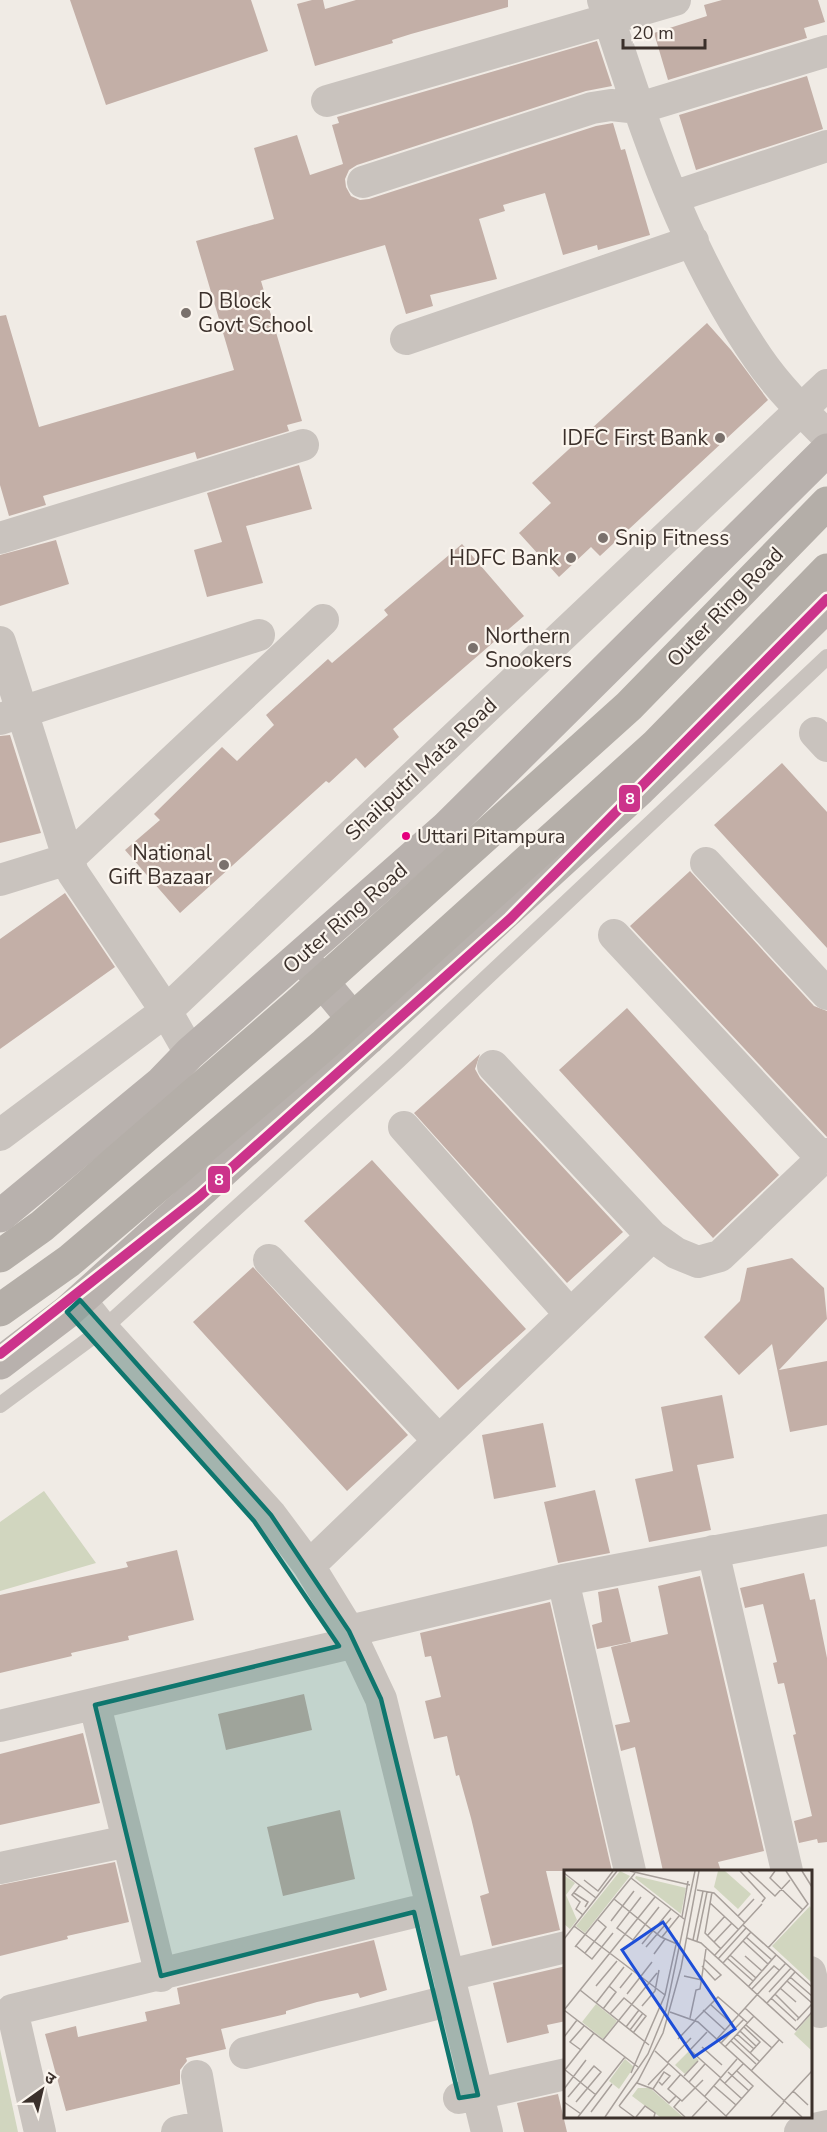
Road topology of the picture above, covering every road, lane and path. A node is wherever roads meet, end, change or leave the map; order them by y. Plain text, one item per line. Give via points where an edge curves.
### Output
1 (675, 0) edge
2 (606, 10) edge
3 (827, 51) edge
4 (327, 101) dead end
5 (639, 108) junction
6 (827, 146) edge
7 (363, 182) dead end
8 (673, 198) junction
9 (693, 241) junction
10 (406, 339) dead end
11 (827, 385) edge
12 (801, 410) junction
13 (827, 436) edge
14 (303, 445) dead end
15 (827, 450) edge
16 (827, 503) edge
17 (0, 538) edge
18 (827, 570) edge
19 (827, 606) edge
20 (323, 620) dead end
21 (259, 635) dead end
22 (0, 642) edge
23 (827, 657) edge
24 (11, 715) edge
25 (68, 859) junction
26 (706, 863) dead end
27 (0, 880) edge
28 (614, 934) dead end
29 (301, 957) junction
30 (827, 994) edge
31 (166, 1011) junction
32 (369, 1038) junction
33 (190, 1053) junction
34 (493, 1066) dead end
35 (404, 1127) dead end
36 (0, 1135) edge
37 (825, 1156) edge
38 (0, 1216) edge
39 (652, 1236) junction
40 (0, 1256) edge
41 (269, 1260) dead end
42 (73, 1306) junction
43 (0, 1310) edge
44 (570, 1314) junction
45 (97, 1333) junction
46 (0, 1363) edge
47 (0, 1405) edge
48 (439, 1441) junction
49 (827, 1530) edge
50 (713, 1551) junction
51 (309, 1566) junction
52 (563, 1580) junction
53 (344, 1639) junction
54 (95, 1705) junction
55 (0, 1725) edge
56 (128, 1841) junction
57 (0, 1868) edge
58 (630, 1870) edge
59 (787, 1870) edge
60 (414, 1911) junction
61 (564, 1947) edge
62 (161, 1976) junction
63 (449, 1976) junction
64 (812, 1981) edge
65 (436, 2004) junction
66 (819, 2013) edge
67 (245, 2053) dead end
68 (564, 2074) edge
69 (196, 2076) dead end
70 (468, 2097) junction
71 (827, 2126) edge
72 (196, 2130) edge
73 (40, 2132) edge
74 (467, 2132) edge
75 (487, 2132) edge
76 (800, 2132) edge

1 - 2 street
2 - 4 street
2 - 5 street
3 - 5 street
5 - 7 street via 592,108
5 - 8 street
6 - 8 street
8 - 9 street
9 - 10 street
9 - 12 street via 718,295 741,332
11 - 12 street, Shailputri Mata Road
12 - 13 street
12 - 31 street, Shailputri Mata Road
14 - 17 street
15 - 29 main road, Outer Ring Road via 446,828
16 - 40 highway, Outer Ring Road, bridge via 629,706 297,1005 42,1226
18 - 43 highway, bridge via 656,745 325,1044 69,1261
19 - 32 main road via 640,789
20 - 25 street
21 - 24 street
22 - 24 street
23 - 45 lane via 398,1061
24 - 25 street
25 - 27 street
25 - 31 street via 72,873
26 - 30 street
28 - 37 street
29 - 32 main road
29 - 33 main road, Outer Ring Road
31 - 33 street
31 - 36 street, Shailputri Mata Road
32 - 42 main road
33 - 38 main road, Outer Ring Road via 160,1083
34 - 39 street
35 - 44 street
37 - 39 street via 720,1256 698,1262
39 - 44 street
41 - 48 street
42 - 45 street
42 - 46 main road
44 - 48 street
45 - 47 lane
45 - 51 street via 270,1515
45 - 53 street via 254,1521
48 - 51 street
49 - 50 street
50 - 52 street
50 - 59 street
51 - 53 street
52 - 53 street
52 - 58 street
53 - 54 street
53 - 60 street
53 - 63 street via 381,1700
54 - 55 street
54 - 56 street
56 - 57 street
56 - 62 street
60 - 62 street
60 - 65 street
61 - 63 street
62 - 73 street via 12,2010
63 - 70 street
64 - 66 street
65 - 67 street
65 - 70 street
68 - 70 street
69 - 72 street
70 - 74 street
70 - 75 street
71 - 76 street

